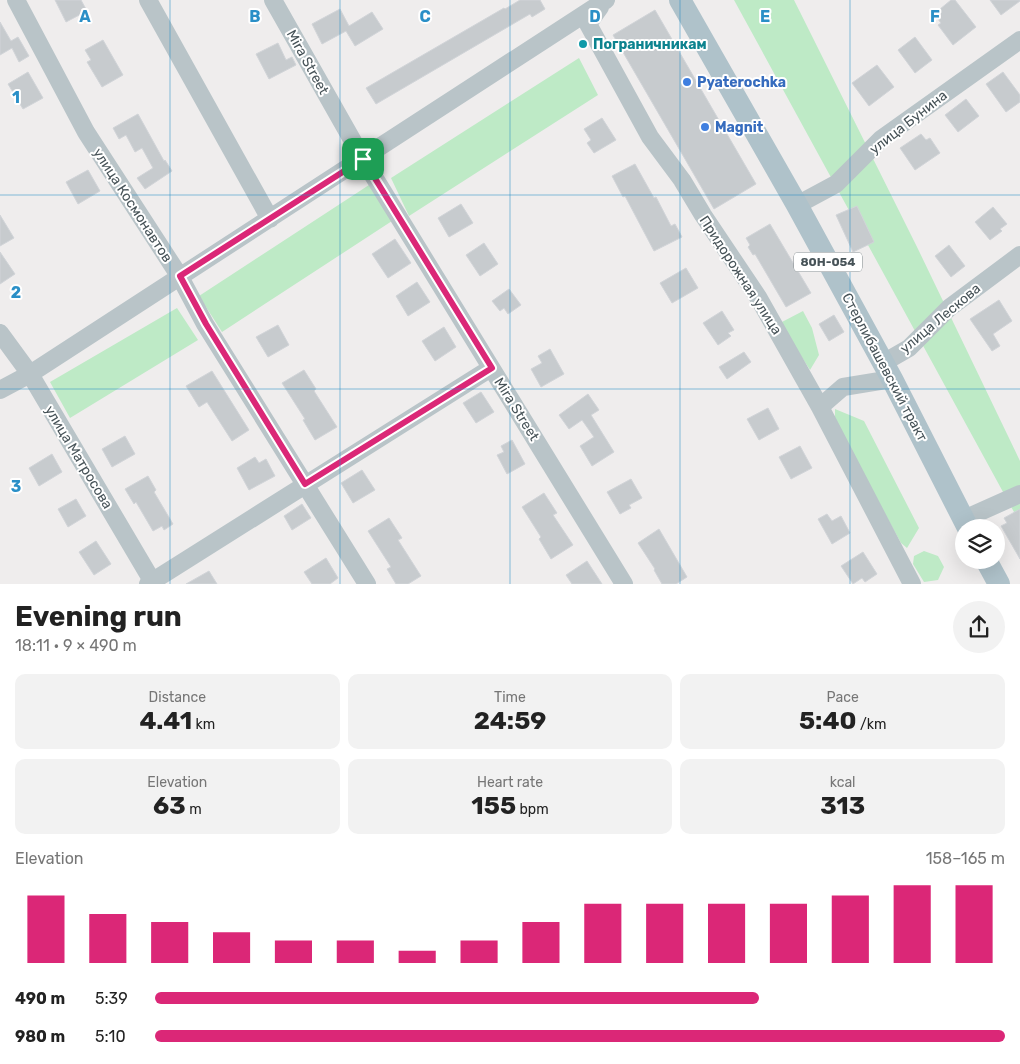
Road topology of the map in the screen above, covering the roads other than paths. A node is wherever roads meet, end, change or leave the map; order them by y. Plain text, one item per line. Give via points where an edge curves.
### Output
1 (16, 0) edge
2 (148, 0) edge
3 (273, 0) edge
4 (605, 0) edge
5 (680, 0) edge
6 (1020, 40) edge
7 (363, 159) junction
8 (797, 205) junction
9 (270, 219) junction
10 (1020, 255) edge
11 (180, 276) junction
12 (0, 333) edge
13 (492, 368) junction
14 (888, 371) junction
15 (30, 374) junction
16 (0, 390) edge
17 (820, 407) junction
18 (305, 484) junction
19 (1020, 494) edge
20 (964, 519) edge
21 (973, 519) edge
22 (991, 569) edge
23 (151, 583) edge
24 (367, 584) edge
25 (624, 584) edge
26 (912, 584) edge
27 (999, 584) edge

1 - 11 street, улица Космонавтов via 86,132
2 - 9 street
3 - 7 street, Mira Street
4 - 7 street
4 - 17 street, Придорожная улица via 588,24 650,137 758,297
5 - 8 main road, Стерлибашевский тракт / 80Н-054
6 - 8 street, улица Бунина via 881,139 836,184
7 - 9 street
7 - 13 street, Mira Street
8 - 14 main road, Стерлибашевский тракт / 80Н-054
9 - 11 street
10 - 14 street, улица Лескова via 949,308
11 - 15 street
11 - 18 street, улица Космонавтов
12 - 15 street, улица Матросова
13 - 18 street
13 - 25 street, Mira Street
14 - 17 street via 843,387
14 - 20 main road, Стерлибашевский тракт / 80Н-054
15 - 16 street
15 - 23 street, улица Матросова
17 - 26 street, Придорожная улица
18 - 23 street
18 - 24 street, улица Космонавтов
19 - 21 street
22 - 27 main road

